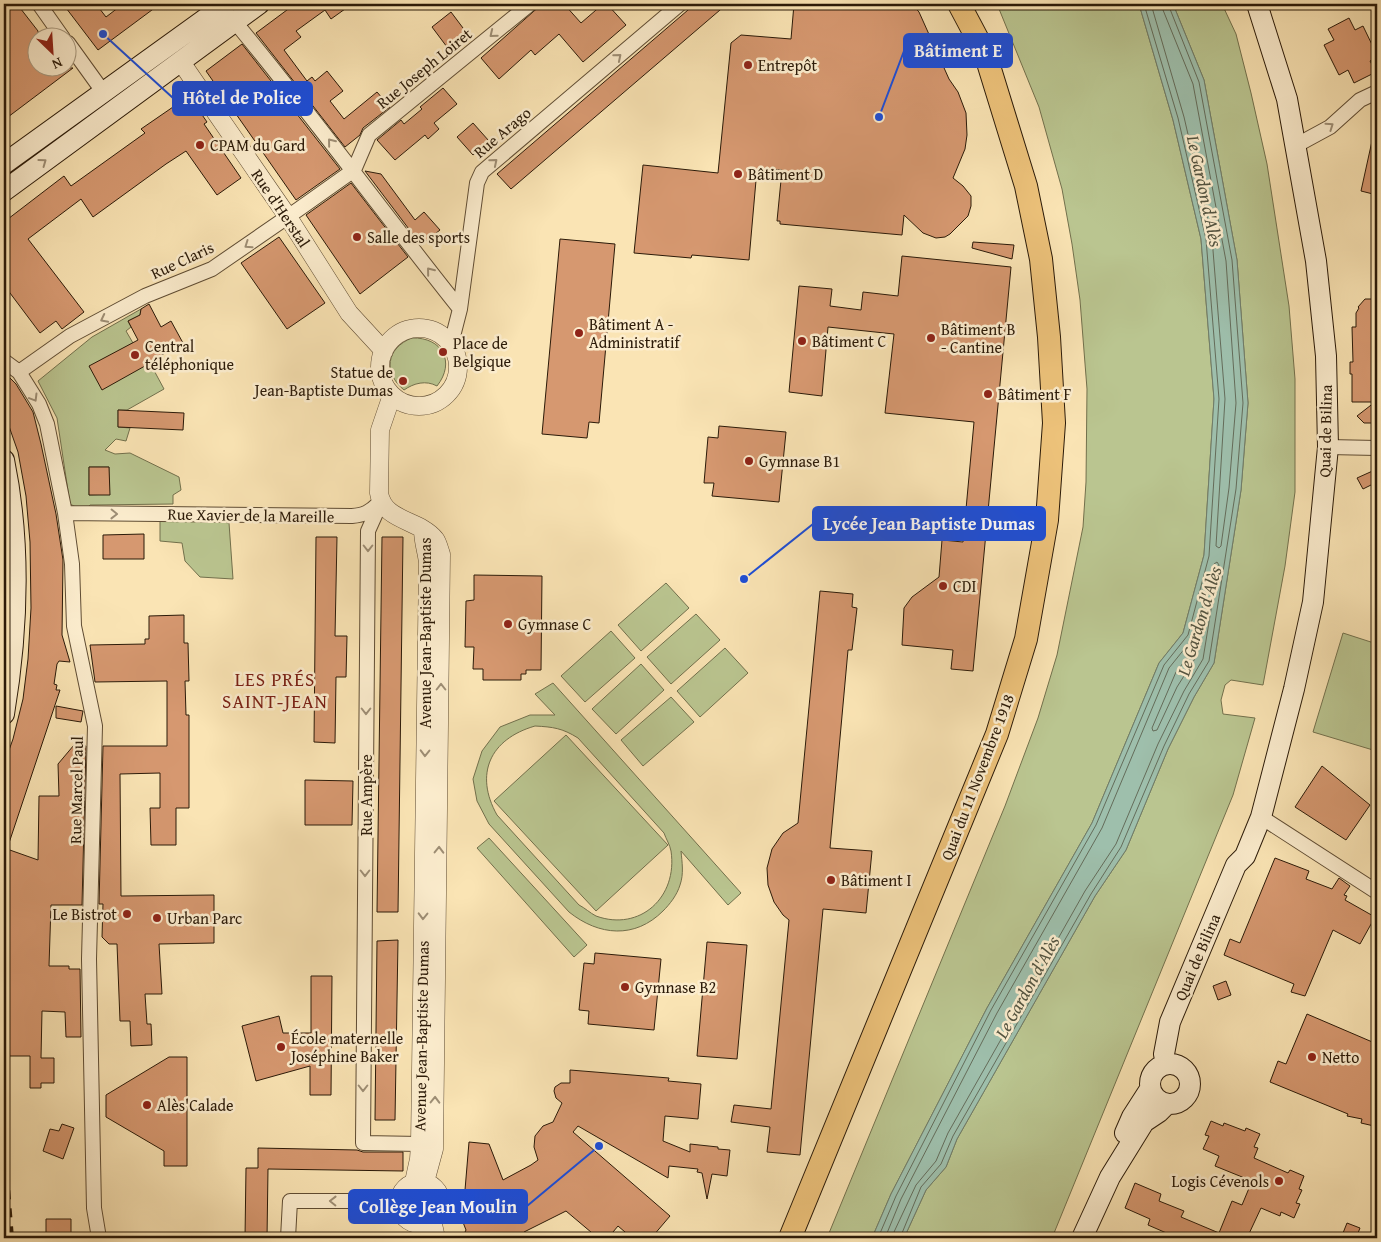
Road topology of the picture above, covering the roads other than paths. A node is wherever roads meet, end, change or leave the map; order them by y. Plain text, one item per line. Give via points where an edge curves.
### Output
1 (39, 4) edge
2 (259, 4) edge
3 (530, 4) edge
4 (680, 4) edge
5 (959, 4) edge
6 (1257, 4) edge
7 (221, 10) edge
8 (56, 28) edge
9 (170, 46) junction
10 (78, 57) edge
11 (181, 62) junction
12 (1377, 92) edge
13 (104, 93) junction
14 (1295, 146) junction
15 (4, 164) edge
16 (354, 170) junction
17 (4, 191) edge
18 (288, 217) junction
19 (460, 309) junction
20 (450, 344) junction
21 (384, 350) junction
22 (4, 361) edge
23 (19, 372) junction
24 (392, 395) junction
25 (1328, 447) junction
26 (1377, 448) edge
27 (4, 460) edge
28 (380, 502) junction
29 (66, 513) junction
30 (423, 530) junction
31 (10, 620) edge
32 (4, 714) edge
33 (1261, 817) junction
34 (1377, 892) edge
35 (1172, 1064) junction
36 (1150, 1089) junction
37 (1167, 1104) junction
38 (420, 1144) junction
39 (1110, 1177) junction
40 (419, 1182) junction
41 (399, 1201) junction
42 (432, 1220) junction
43 (411, 1222) junction
44 (99, 1238) edge
45 (288, 1238) edge
46 (420, 1238) edge
47 (436, 1238) edge
48 (790, 1238) edge
49 (1082, 1238) edge

1 - 8 street
2 - 7 main road
3 -> 16 street, Rue Joseph Loiret via 369,135
19 -> 4 street, Rue Arago via 477,183 482,172
5 - 48 main road, Quai du 11 Novembre 1918 via 985,53 1026,186 1041,259 1054,423 1046,520 1026,639 997,734
6 - 14 main road, Quai de Bilina via 1287,99
7 - 9 main road
7 - 11 main road
16 -> 7 street
9 - 11 main road
9 - 13 main road
10 - 13 street
17 -> 11 main road
11 - 18 street, Rue d'Herstal
14 -> 12 street via 1330,127 1360,100
13 - 15 main road
14 - 25 main road, Quai de Bilina via 1316,261 1326,356
16 - 18 street, Rue Claris
19 -> 16 street
18 - 21 street, Rue d'Herstal via 349,313
18 -> 23 street, Rue Claris via 212,269 145,296 70,336
19 - 20 street, Rue Arago
20 - 21 street via 429,329 412,328 393,338
20 - 24 street via 458,369 444,396 435,402 417,406
21 - 24 street via 380,370 382,381
22 - 23 street, Rue Marcel Paul
23 -> 29 street, Rue Marcel Paul via 47,424
24 - 28 street, Rue Ampère via 380,430
25 - 26 street
25 - 33 main road, Quai de Bilina via 1313,602
27 - 31 main road via 13,519
29 -> 28 street, Rue Xavier de la Mareille via 363,516
28 - 30 street via 388,512
28 -> 38 street, Rue Ampère via 368,531 363,1142
29 - 44 street, Rue Marcel Paul via 74,626 95,726 89,959 94,1208
30 -> 38 street, Avenue Jean-Baptiste Dumas via 428,563
40 -> 30 street, Avenue Jean-Baptiste Dumas via 434,1150 442,554 434,539
31 - 32 main road via 11,672
33 - 34 street
33 - 35 main road, Quai de Bilina via 1245,856 1248,869 1185,1013
35 - 36 main road via 1158,1068 1151,1076
35 - 37 main road via 1188,1074 1190,1087 1184,1099
36 - 37 main road via 1157,1100
36 - 39 main road via 1132,1117
37 - 39 main road via 1144,1122
38 - 40 street, Avenue Jean-Baptiste Dumas
39 - 49 main road
40 - 41 street via 404,1189
40 - 42 street via 431,1184 440,1197 441,1206
41 - 43 street via 403,1216
41 -> 45 street via 290,1201
42 - 43 street via 422,1224
42 - 47 street
43 - 46 street

